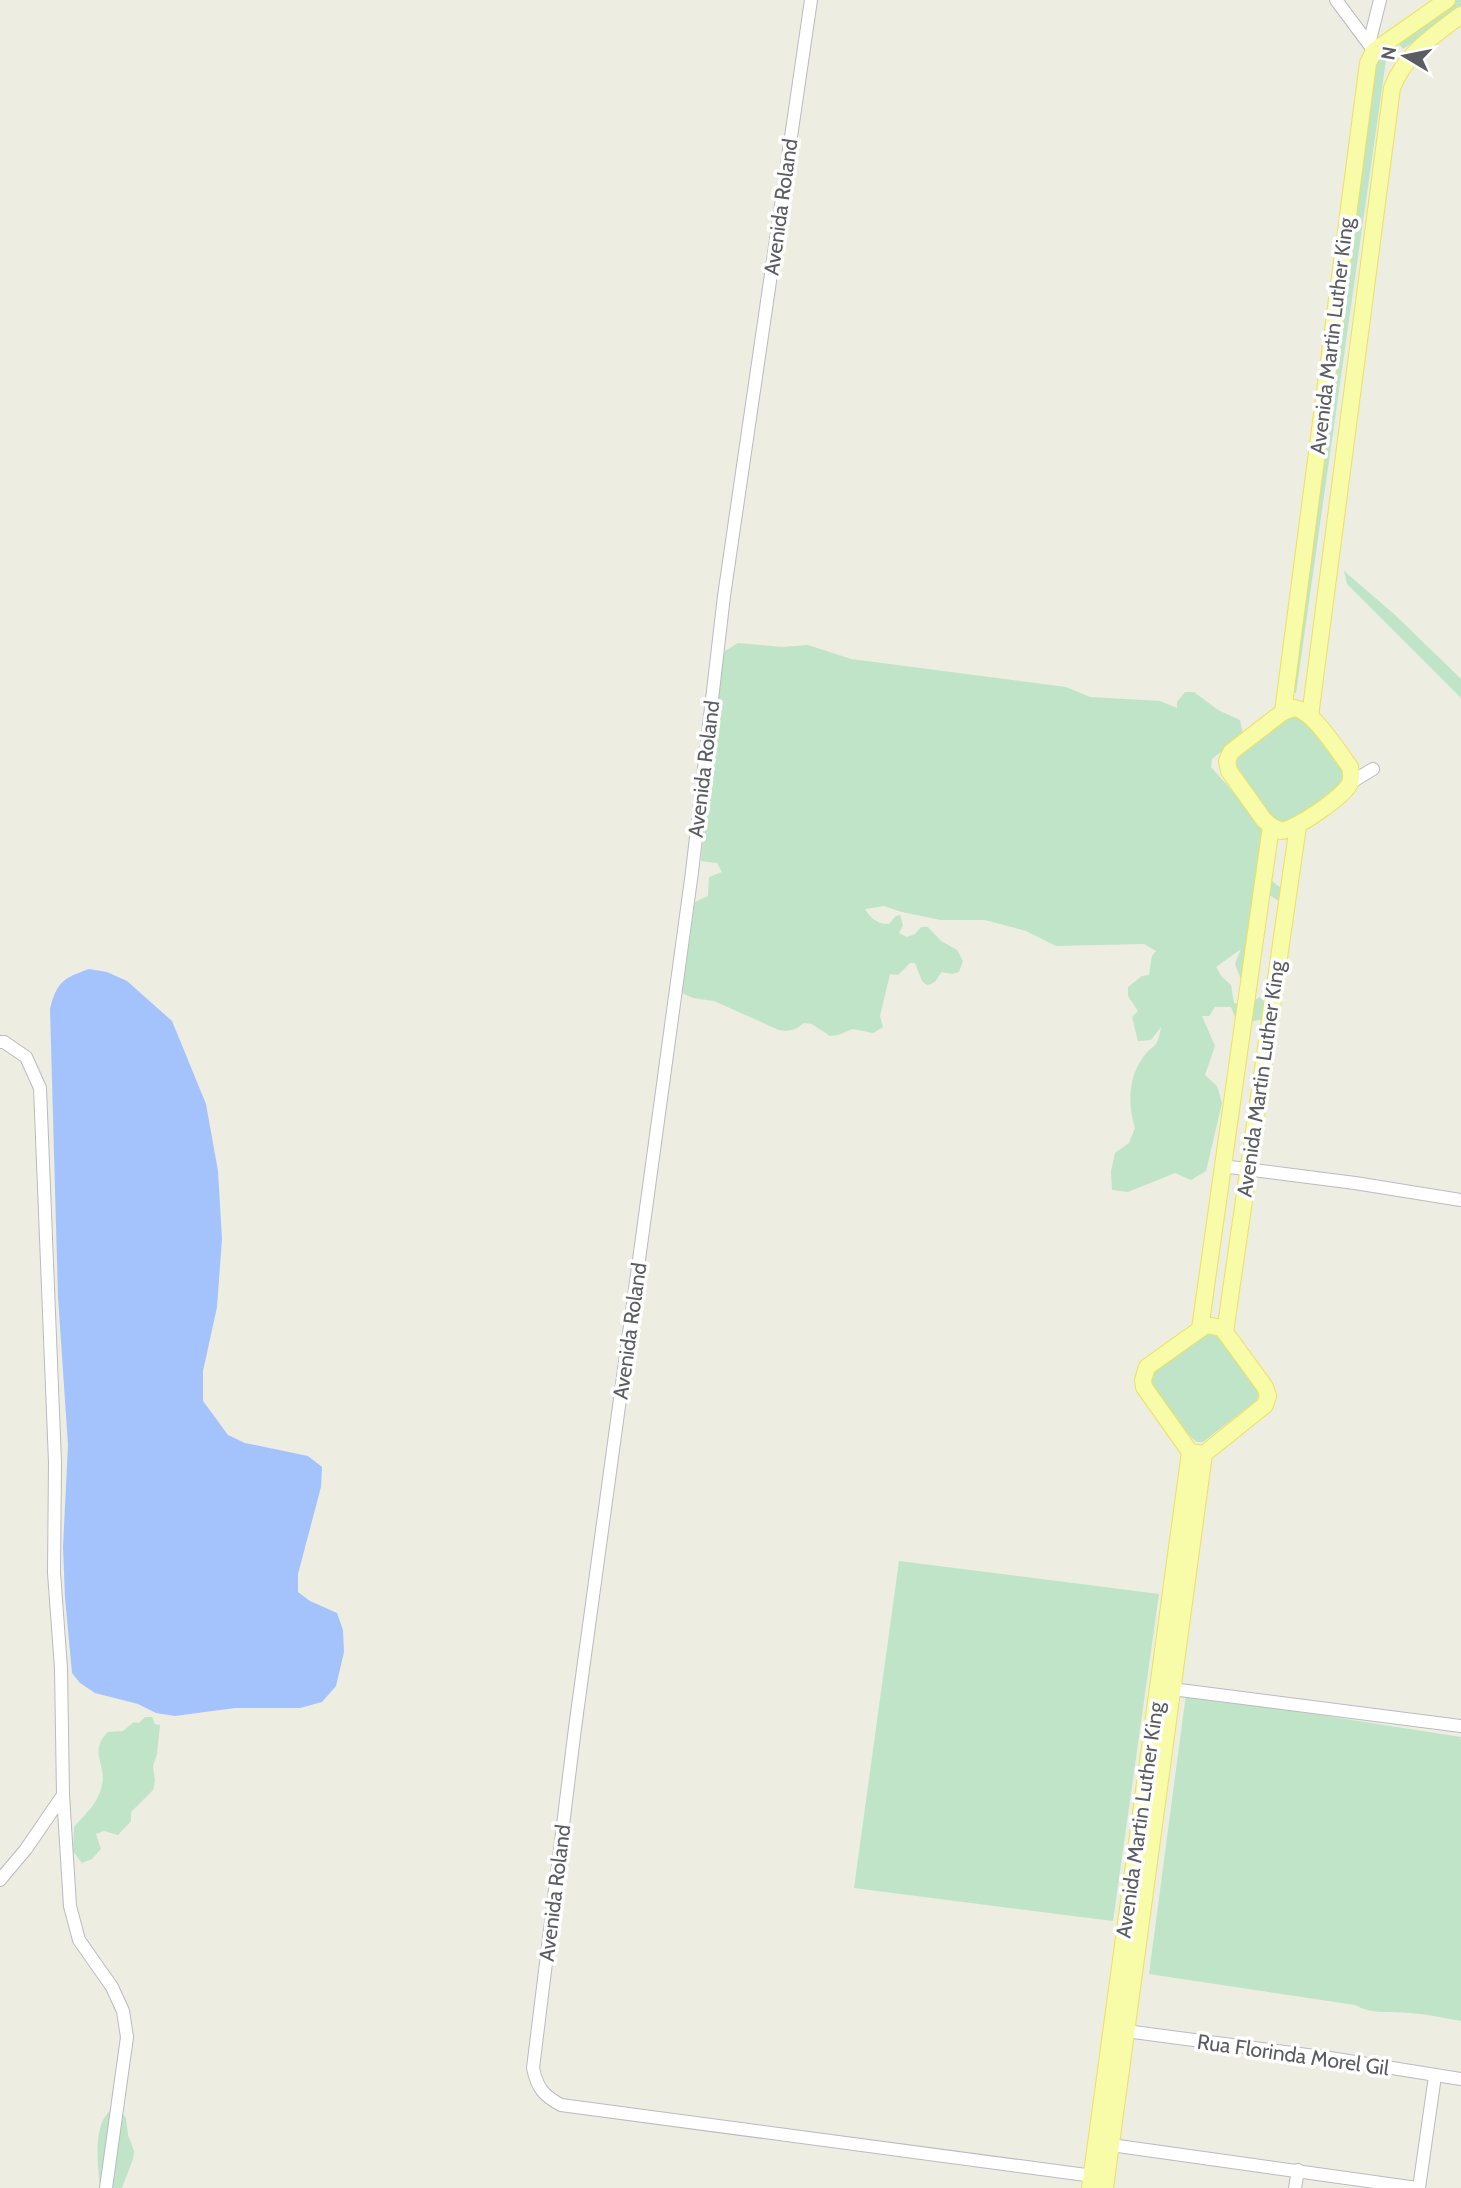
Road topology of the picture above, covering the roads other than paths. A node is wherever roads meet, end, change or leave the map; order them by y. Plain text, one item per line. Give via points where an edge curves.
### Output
1 (811, 0) edge
2 (1336, 0) edge
3 (1380, 0) edge
4 (1447, 0) edge
5 (1461, 15) edge
6 (1377, 46) junction
7 (1398, 72) junction
8 (1283, 712) junction
9 (1310, 716) junction
10 (1373, 769) dead end
11 (1350, 783) junction
12 (1271, 826) junction
13 (1298, 826) junction
14 (1247, 992) junction
15 (1273, 996) junction
16 (0, 1042) edge
17 (1222, 1166) junction
18 (1248, 1169) junction
19 (1461, 1200) edge
20 (1200, 1329) junction
21 (1226, 1332) junction
22 (1197, 1453) junction
23 (1172, 1689) junction
24 (1461, 1726) edge
25 (63, 1795) junction
26 (0, 1880) edge
27 (1126, 2031) junction
28 (1435, 2076) junction
29 (1461, 2079) edge
30 (1111, 2145) junction
31 (1298, 2170) junction
32 (1098, 2182) edge
33 (106, 2188) edge
34 (1296, 2188) edge
35 (1418, 2188) edge

1 - 32 street, Avenida Roland via 724,596 689,899 533,2068 536,2085 561,2105
2 - 6 street
3 - 6 street
4 - 6 main road
5 - 7 main road, Avenida Martin Luther King via 1415,50
6 - 7 main road via 1396,52
6 - 8 main road, Avenida Martin Luther King via 1364,79
7 - 9 main road, Avenida Martin Luther King via 1387,120
8 - 9 main road via 1301,709
8 - 12 main road via 1231,751 1227,761 1229,771
9 - 11 main road via 1350,767
10 - 11 street
11 - 13 main road
12 - 13 main road via 1282,831
12 - 14 main road, Avenida Martin Luther King
13 - 15 main road, Avenida Martin Luther King
14 - 15 main road
14 - 17 main road, Avenida Martin Luther King
15 - 18 main road, Avenida Martin Luther King
16 - 25 street via 26,1057 40,1088
17 - 18 street
17 - 20 main road, Avenida Martin Luther King
18 - 19 street
18 - 21 main road, Avenida Martin Luther King
20 - 21 main road via 1213,1325
20 - 22 main road via 1147,1367 1143,1380
21 - 22 main road via 1268,1396 1265,1405
22 - 23 main road, Avenida Martin Luther King
22 - 32 main road, Avenida Martin Luther King
23 - 24 street
23 - 27 main road, Avenida Martin Luther King
25 - 26 street
25 - 33 street via 70,1906 79,1940 123,2011 127,2037
27 - 28 street, Rua Florinda Morel Gil
27 - 30 main road, Avenida Martin Luther King
28 - 29 street, Rua Florinda Morel Gil
28 - 35 street
30 - 31 street
30 - 32 main road, Avenida Martin Luther King
31 - 34 street
31 - 35 street

